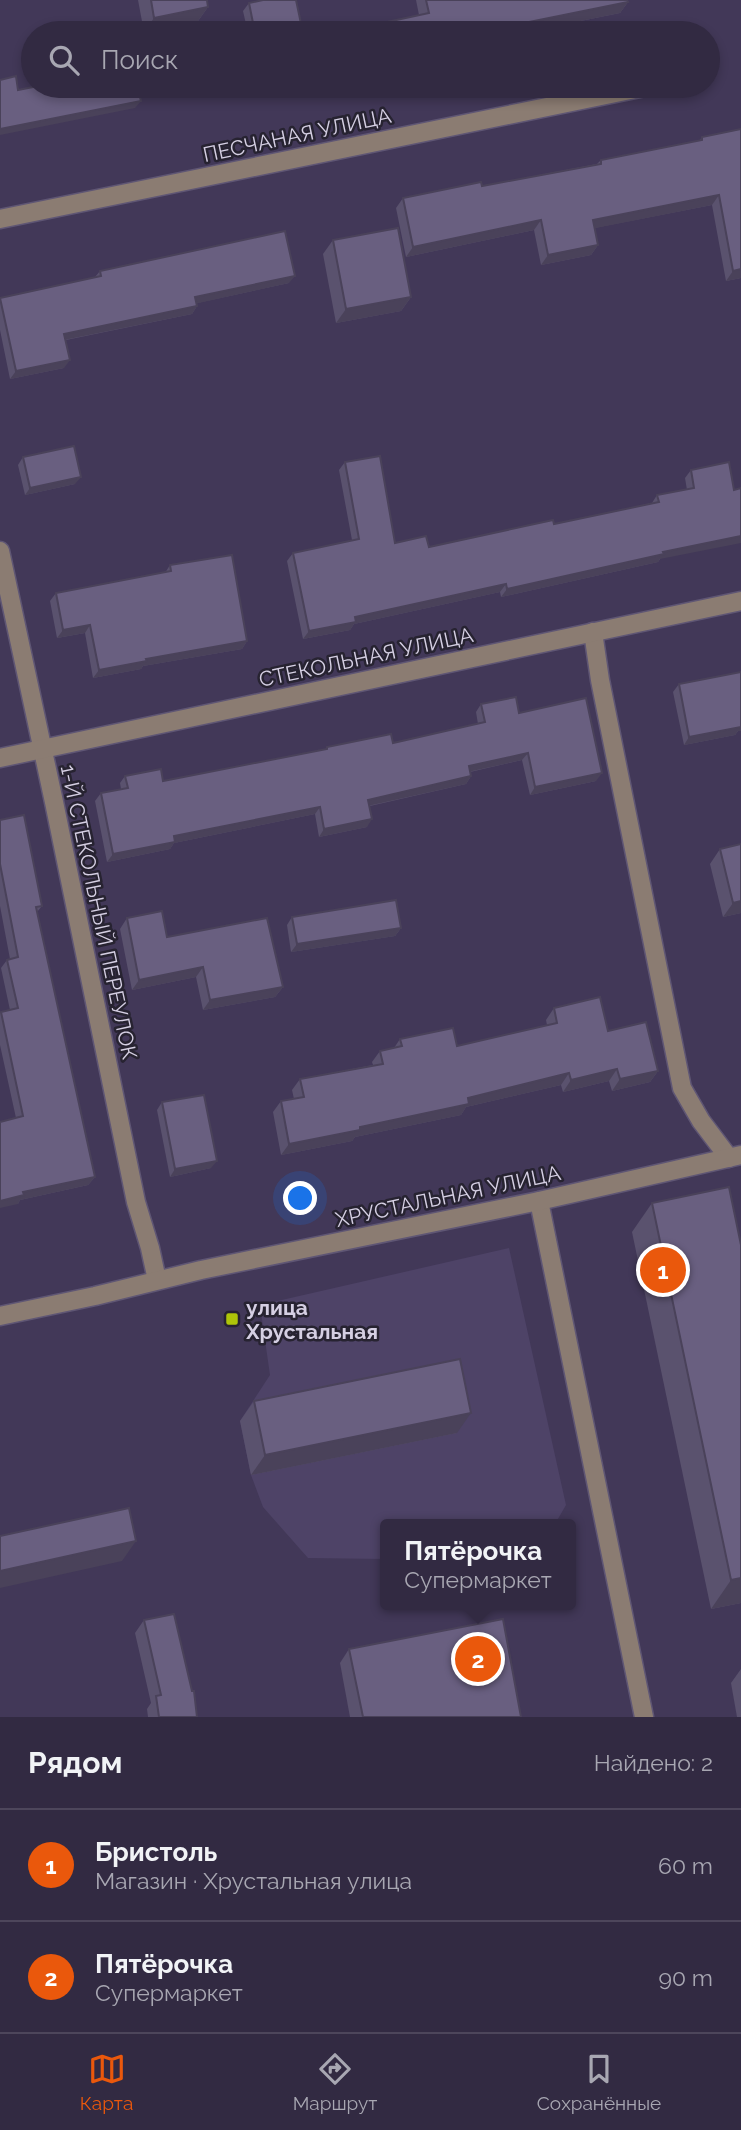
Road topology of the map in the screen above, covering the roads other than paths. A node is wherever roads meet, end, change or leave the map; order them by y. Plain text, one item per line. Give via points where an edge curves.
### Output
1 (591, 98) edge
2 (0, 219) edge
3 (0, 551) edge
4 (741, 601) edge
5 (593, 632) junction
6 (43, 749) junction
7 (0, 758) edge
8 (735, 1156) edge
9 (539, 1201) junction
10 (157, 1280) junction
11 (0, 1316) edge
12 (644, 1717) edge

1 - 2 street, ПЕСЧАНАЯ УЛИЦА
3 - 6 street, 1-Й СТЕКОЛЬНЫЙ ПЕРЕУЛОК
4 - 5 street, СТЕКОЛЬНАЯ УЛИЦА
5 - 6 street, СТЕКОЛЬНАЯ УЛИЦА
5 - 8 street via 682,1088 701,1121
6 - 7 street, СТЕКОЛЬНАЯ УЛИЦА
6 - 10 street, 1-Й СТЕКОЛЬНЫЙ ПЕРЕУЛОК via 136,1202
8 - 9 street, ХРУСТАЛЬНАЯ УЛИЦА
9 - 10 street, ХРУСТАЛЬНАЯ УЛИЦА
9 - 12 street
10 - 11 street, ХРУСТАЛЬНАЯ УЛИЦА

